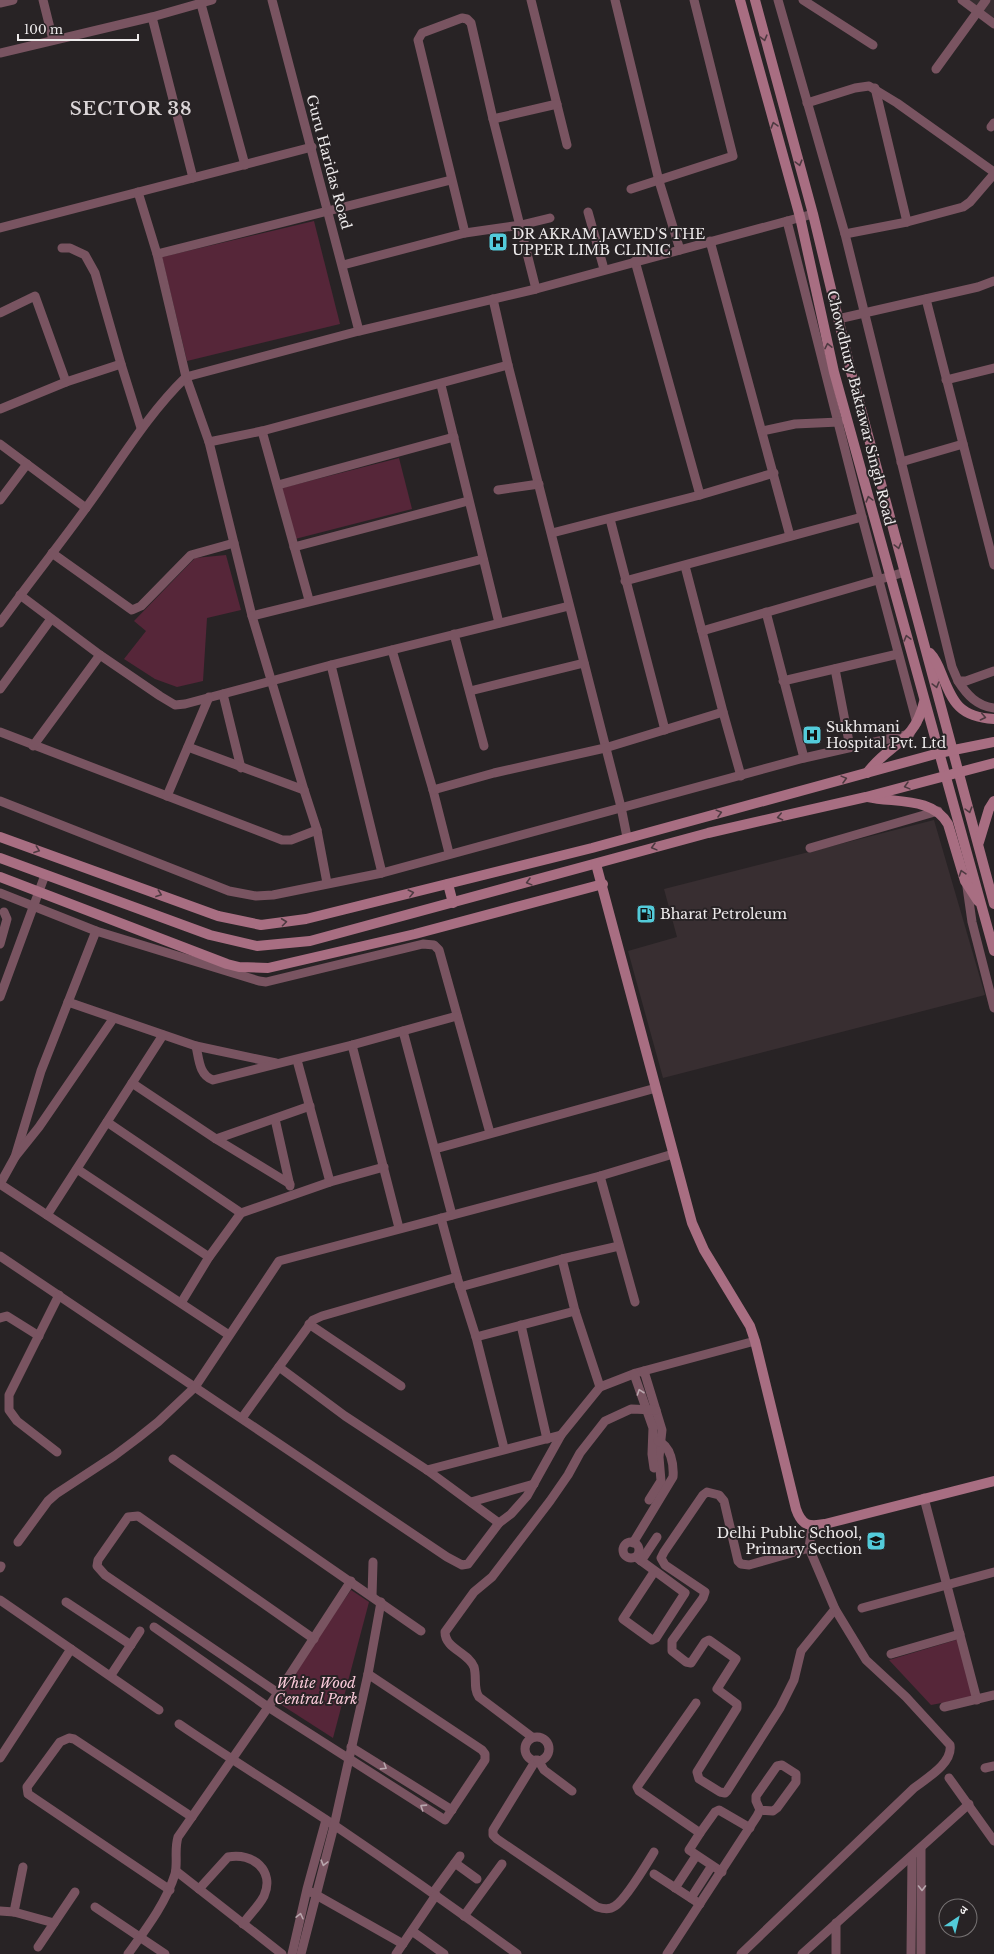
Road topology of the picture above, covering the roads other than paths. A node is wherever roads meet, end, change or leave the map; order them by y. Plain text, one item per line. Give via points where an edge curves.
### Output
1 (13, 0) edge
2 (43, 0) edge
3 (212, 0) edge
4 (272, 0) edge
5 (531, 0) edge
6 (615, 0) edge
7 (694, 0) edge
8 (740, 0) edge
9 (755, 0) edge
10 (778, 0) edge
11 (803, 0) edge
12 (962, 0) edge
13 (986, 0) edge
14 (0, 3) edge
15 (201, 4) junction
16 (977, 12) junction
17 (152, 18) junction
18 (994, 24) edge
19 (53, 40) junction
20 (873, 44) dead end
21 (1, 51) edge
22 (936, 69) dead end
23 (875, 88) junction
24 (807, 103) junction
25 (557, 104) junction
26 (493, 119) junction
27 (567, 145) dead end
28 (312, 147) junction
29 (245, 165) junction
30 (994, 173) edge
31 (193, 178) junction
32 (451, 180) junction
33 (659, 181) junction
34 (631, 189) dead end
35 (138, 192) junction
36 (326, 211) junction
37 (588, 212) dead end
38 (813, 214) junction
39 (550, 218) dead end
40 (800, 218) junction
41 (787, 221) junction
42 (907, 222) junction
43 (521, 225) junction
44 (0, 228) edge
45 (465, 233) junction
46 (845, 234) junction
47 (710, 241) junction
48 (62, 248) dead end
49 (680, 250) junction
50 (157, 254) junction
51 (635, 261) junction
52 (343, 265) junction
53 (604, 269) junction
54 (994, 282) edge
55 (536, 289) junction
56 (494, 298) junction
57 (926, 299) junction
58 (0, 313) edge
59 (864, 315) junction
60 (838, 319) junction
61 (360, 331) junction
62 (121, 364) junction
63 (508, 365) junction
64 (994, 368) edge
65 (186, 377) junction
66 (946, 380) junction
67 (66, 382) junction
68 (441, 385) junction
69 (0, 409) edge
70 (839, 422) junction
71 (141, 428) junction
72 (262, 431) junction
73 (762, 431) junction
74 (454, 437) junction
75 (209, 442) junction
76 (0, 444) edge
77 (963, 444) junction
78 (902, 462) junction
79 (27, 464) junction
80 (774, 473) junction
81 (539, 484) junction
82 (278, 485) junction
83 (498, 490) dead end
84 (700, 495) junction
85 (0, 500) edge
86 (468, 501) junction
87 (86, 508) junction
88 (862, 517) junction
89 (610, 519) junction
90 (552, 533) junction
91 (790, 536) junction
92 (234, 543) junction
93 (294, 547) junction
94 (52, 553) junction
95 (484, 559) junction
96 (994, 565) edge
97 (685, 566) junction
98 (905, 572) junction
99 (890, 577) junction
100 (879, 580) junction
101 (625, 581) junction
102 (20, 595) junction
103 (309, 600) junction
104 (569, 606) junction
105 (766, 612) junction
106 (252, 616) junction
107 (51, 618) junction
108 (0, 623) edge
109 (499, 623) junction
110 (702, 630) junction
111 (454, 634) junction
112 (926, 648) junction
113 (392, 650) junction
114 (898, 654) junction
115 (100, 655) junction
116 (584, 663) junction
117 (331, 665) junction
118 (835, 669) junction
119 (994, 671) edge
120 (272, 681) junction
121 (782, 681) junction
122 (958, 681) junction
123 (0, 689) edge
124 (470, 691) junction
125 (223, 694) junction
126 (209, 697) junction
127 (924, 702) junction
128 (994, 708) edge
129 (723, 712) junction
130 (994, 719) edge
131 (917, 723) junction
132 (665, 730) junction
133 (0, 732) edge
134 (910, 734) junction
135 (994, 742) edge
136 (33, 746) junction
137 (484, 746) dead end
138 (188, 747) junction
139 (850, 747) junction
140 (605, 748) junction
141 (953, 751) junction
142 (939, 753) junction
143 (804, 758) junction
144 (994, 763) edge
145 (241, 768) junction
146 (958, 772) junction
147 (867, 773) junction
148 (741, 776) junction
149 (944, 776) junction
150 (304, 790) junction
151 (433, 790) junction
152 (167, 796) junction
153 (866, 797) junction
154 (0, 801) edge
155 (994, 801) edge
156 (621, 807) junction
157 (938, 811) junction
158 (704, 818) junction
159 (682, 823) junction
160 (317, 830) junction
161 (708, 833) junction
162 (0, 837) edge
163 (627, 837) junction
164 (686, 839) junction
165 (979, 842) junction
166 (810, 848) dead end
167 (449, 853) junction
168 (0, 858) edge
169 (596, 864) junction
170 (382, 873) junction
171 (45, 875) junction
172 (0, 877) edge
173 (327, 883) junction
174 (448, 884) junction
175 (603, 884) junction
176 (967, 887) junction
177 (39, 891) junction
178 (4, 895) edge
179 (453, 902) junction
180 (994, 904) edge
181 (33, 906) junction
182 (982, 906) junction
183 (2, 911) edge
184 (96, 931) junction
185 (0, 944) edge
186 (994, 951) edge
187 (2, 983) edge
188 (0, 997) edge
189 (68, 1002) junction
190 (994, 1008) edge
191 (457, 1016) junction
192 (113, 1019) junction
193 (403, 1031) junction
194 (163, 1035) junction
195 (352, 1045) junction
196 (196, 1046) junction
197 (297, 1060) junction
198 (279, 1064) junction
199 (132, 1083) junction
200 (656, 1088) junction
201 (310, 1106) junction
202 (275, 1119) junction
203 (107, 1122) junction
204 (490, 1133) junction
205 (216, 1139) junction
206 (435, 1149) junction
207 (673, 1154) junction
208 (15, 1157) junction
209 (384, 1167) junction
210 (76, 1169) junction
211 (600, 1176) junction
212 (330, 1182) junction
213 (0, 1184) edge
214 (290, 1184) junction
215 (293, 1195) junction
216 (241, 1212) junction
217 (47, 1215) junction
218 (452, 1215) junction
219 (441, 1218) junction
220 (399, 1228) junction
221 (619, 1246) junction
222 (0, 1256) edge
223 (209, 1257) junction
224 (562, 1259) junction
225 (457, 1277) junction
226 (460, 1287) junction
227 (59, 1295) junction
228 (635, 1302) dead end
229 (181, 1303) junction
230 (575, 1311) junction
231 (0, 1318) edge
232 (309, 1324) junction
233 (521, 1325) junction
234 (229, 1335) junction
235 (39, 1336) junction
236 (476, 1337) junction
237 (755, 1340) junction
238 (278, 1367) junction
239 (644, 1371) junction
240 (634, 1374) junction
241 (400, 1386) dead end
242 (600, 1387) junction
243 (195, 1388) junction
244 (646, 1410) junction
245 (656, 1410) junction
246 (242, 1418) junction
247 (561, 1435) junction
248 (547, 1439) junction
249 (657, 1440) junction
250 (504, 1448) junction
251 (57, 1452) dead end
252 (173, 1459) dead end
253 (427, 1470) junction
254 (994, 1481) edge
255 (534, 1484) junction
256 (647, 1498) dead end
257 (924, 1498) junction
258 (471, 1502) junction
259 (499, 1523) junction
260 (812, 1526) junction
261 (657, 1537) dead end
262 (18, 1542) dead end
263 (809, 1548) junction
264 (638, 1559) junction
265 (373, 1562) dead end
266 (654, 1572) junction
267 (994, 1572) edge
268 (351, 1581) junction
269 (947, 1583) junction
270 (372, 1596) junction
271 (0, 1600) edge
272 (66, 1602) dead end
273 (381, 1602) junction
274 (862, 1608) dead end
275 (835, 1609) junction
276 (154, 1627) dead end
277 (421, 1631) dead end
278 (140, 1632) dead end
279 (960, 1634) junction
280 (314, 1639) junction
281 (131, 1645) junction
282 (211, 1648) junction
283 (71, 1649) junction
284 (891, 1654) dead end
285 (203, 1661) junction
286 (368, 1674) junction
287 (111, 1675) junction
288 (278, 1693) junction
289 (994, 1695) edge
290 (977, 1700) junction
291 (696, 1703) dead end
292 (268, 1707) junction
293 (944, 1707) dead end
294 (159, 1710) dead end
295 (179, 1724) dead end
296 (532, 1737) junction
297 (351, 1747) junction
298 (0, 1758) edge
299 (348, 1759) junction
300 (539, 1760) junction
301 (232, 1761) junction
302 (949, 1778) dead end
303 (573, 1789) dead end
304 (969, 1804) junction
305 (452, 1810) junction
306 (760, 1810) junction
307 (192, 1816) junction
308 (326, 1820) junction
309 (334, 1826) junction
310 (750, 1828) junction
311 (700, 1833) junction
312 (994, 1841) edge
313 (921, 1849) junction
314 (654, 1852) dead end
315 (696, 1856) junction
316 (912, 1856) junction
317 (502, 1864) dead end
318 (23, 1867) dead end
319 (711, 1867) junction
320 (176, 1871) junction
321 (722, 1872) junction
322 (654, 1874) dead end
323 (477, 1879) dead end
324 (675, 1888) junction
325 (199, 1889) junction
326 (307, 1889) junction
327 (170, 1890) junction
328 (75, 1892) dead end
329 (434, 1894) junction
330 (316, 1895) junction
331 (691, 1898) junction
332 (700, 1904) junction
333 (95, 1907) dead end
334 (0, 1911) edge
335 (14, 1912) junction
336 (464, 1916) junction
337 (54, 1923) junction
338 (836, 1923) junction
339 (243, 1924) junction
340 (412, 1931) junction
341 (140, 1938) junction
342 (403, 1944) junction
343 (38, 1947) dead end
344 (128, 1954) edge
345 (165, 1954) edge
346 (282, 1954) edge
347 (292, 1954) edge
348 (302, 1954) edge
349 (396, 1954) edge
350 (444, 1954) edge
351 (517, 1954) edge
352 (667, 1954) edge
353 (741, 1954) edge
354 (802, 1954) edge
355 (836, 1954) edge
356 (911, 1954) edge
357 (921, 1954) edge

1 - 14 street
2 - 19 street
3 - 15 street
4 - 28 street, Guru Haridas Road
5 - 25 street
6 - 33 street
7 - 33 street via 733,156
40 -> 8 main road, Chowdhury Baktawar Singh Road
9 -> 38 main road, Chowdhury Baktawar Singh Road
10 - 24 street
11 - 20 street
12 - 16 street
13 - 16 street
15 - 17 street
15 - 29 street
16 - 18 street
16 - 22 street
17 - 19 street
17 - 31 street
19 - 21 street
23 - 24 street via 864,85
23 - 30 street
23 - 42 street
24 - 46 street
25 - 26 street
25 - 27 street
26 - 32 street via 471,23 467,19 457,19 422,33 418,40
26 - 43 street
28 - 29 street
28 - 36 street, Guru Haridas Road
29 - 31 street
30 - 42 street via 963,207
31 - 35 street
32 - 36 street
32 - 45 street
33 - 34 street
33 - 49 street
35 - 44 street
35 - 50 street
36 - 50 street
36 - 52 street, Guru Haridas Road
37 - 53 street
38 - 40 street
38 - 60 main road, Chowdhury Baktawar Singh Road
39 - 43 street
40 - 41 street
99 -> 40 main road, Chowdhury Baktawar Singh Road via 834,372
41 - 47 street
41 - 70 street
42 - 46 street
43 - 45 street
43 - 55 street
45 - 52 street
46 - 59 street
47 - 49 street
47 - 73 street
48 - 62 street via 70,248 85,255 95,273
49 - 51 street
50 - 65 street
51 - 53 street
51 - 84 street
52 - 61 street, Guru Haridas Road
53 - 55 street
54 - 57 street
55 - 56 street
56 - 61 street
56 - 63 street
57 - 59 street
57 - 66 street
58 - 67 street via 35,296
59 - 60 street
59 - 78 street
60 -> 98 main road, Chowdhury Baktawar Singh Road
61 - 65 street
62 - 67 street
62 - 71 street
63 - 68 street
63 - 81 street
64 - 66 street
65 - 71 street
65 - 75 street
66 - 77 street
67 - 69 street
68 - 72 street
68 - 74 street
70 - 73 street via 795,424
70 - 88 street
71 - 87 street
72 - 75 street
72 - 82 street
73 - 80 street
74 - 82 street
74 - 86 street
75 - 92 street
76 - 79 street
77 - 78 street
77 - 96 street
78 - 122 street via 952,667
79 - 85 street
79 - 87 street
80 - 84 street
80 - 91 street
81 - 83 street
81 - 90 street
82 - 93 street
84 - 89 street
86 - 93 street
86 - 95 street
87 - 94 street
88 - 91 street
88 - 100 street
89 - 90 street
89 - 101 street
90 - 104 street
91 - 97 street
92 - 94 street via 191,555 141,606 132,610
92 - 106 street
93 - 103 street
94 - 102 street
95 - 103 street
95 - 109 street
97 - 101 street
97 - 110 street
98 - 99 street
98 - 112 main road, Chowdhury Baktawar Singh Road
99 - 100 street
127 -> 99 main road, Chowdhury Baktawar Singh Road
100 - 105 street
100 - 114 street
101 - 132 street
102 - 107 street
102 - 108 street
103 - 106 street
104 - 109 street
104 - 116 street
105 - 110 street
105 - 121 street
106 - 120 street
107 - 115 street
107 - 123 street
109 - 111 street
110 - 129 street
111 - 113 street
111 - 124 street
112 -> 130 main road via 935,661 954,702 971,715
112 -> 141 main road, Chowdhury Baktawar Singh Road
113 - 117 street
113 - 151 street
114 - 118 street
114 - 131 street
115 - 126 street via 175,705
115 - 136 street
116 - 124 street
116 - 140 street
117 - 120 street
117 - 170 street
118 - 121 street
118 - 139 street
119 - 122 street via 966,682
120 - 125 street
120 - 150 street
121 - 143 street
122 - 128 street via 974,700
124 - 137 street
125 - 126 street
125 - 145 street
126 - 138 street
127 - 131 main road
127 - 142 main road, Chowdhury Baktawar Singh Road
129 - 132 street
129 - 148 street
131 - 134 main road
132 - 140 street
133 - 136 street
134 - 139 street
134 - 147 main road via 875,763
135 - 141 main road
136 - 152 street
138 - 145 street
138 - 152 street
139 - 143 street
140 - 151 street
140 - 156 street
141 - 142 main road
141 - 146 main road, Chowdhury Baktawar Singh Road
142 - 147 main road
142 - 149 main road, Chowdhury Baktawar Singh Road
143 - 148 street
144 - 146 main road
145 - 150 street
146 - 149 main road
146 -> 165 main road, Chowdhury Baktawar Singh Road
158 -> 147 main road
148 - 156 street
149 -> 153 main road
149 - 182 main road, Chowdhury Baktawar Singh Road
150 - 160 street
151 - 167 street
152 - 160 street via 282,840 291,840
153 - 157 main road via 911,802
153 -> 161 main road
154 - 173 street via 240,894 274,895
155 - 165 main road
156 - 163 street
156 - 167 street
157 - 166 street
176 -> 157 main road via 948,824
158 - 159 main road
158 - 161 main road
159 - 163 main road
159 - 164 main road
160 - 173 street
161 - 164 main road
162 -> 174 main road via 218,916 261,925 306,919
163 - 174 main road
164 -> 169 main road
165 - 180 main road, Chowdhury Baktawar Singh Road
167 - 170 street
168 - 171 main road
169 - 175 main road
169 -> 179 main road
170 - 173 street
171 - 177 street
171 - 179 main road via 210,934 257,946 310,941
172 - 177 main road
174 - 179 main road
175 - 177 main road via 415,934 268,968 227,964 117,924
175 - 200 main road
176 - 182 main road
176 - 190 street via 972,922
177 - 181 street
178 - 181 street
178 - 183 street
181 - 184 street
181 - 187 street
182 - 186 main road, Chowdhury Baktawar Singh Road
183 - 185 street via 7,919
184 - 189 street
184 - 191 street via 249,979 266,982 422,944 434,945 439,950
187 - 188 street
189 - 192 street
189 - 208 street via 41,1071
191 - 193 street
191 - 204 street
192 - 194 street
192 - 208 street via 39,1127
193 - 195 street
193 - 206 street
194 - 196 street
194 - 199 street
195 - 197 street
195 - 209 street
196 - 198 street
196 - 198 street via 203,1074 213,1080
197 - 198 street
197 - 201 street
199 - 203 street
199 - 205 street
200 - 204 street
200 - 207 main road
201 - 202 street
201 - 212 street
202 - 205 street
202 - 214 street
203 - 210 street
203 - 216 street
204 - 206 street
205 - 214 street
206 - 218 street
207 - 211 street
207 - 237 main road via 697,1236 750,1326
208 - 213 street
209 - 212 street
209 - 220 street
210 - 217 street
210 - 223 street
211 - 218 street
211 - 221 street
212 - 215 street
213 - 217 street
214 - 215 street
215 - 216 street
216 - 223 street
217 - 229 street
218 - 219 street
219 - 220 street
219 - 225 street
220 - 234 street via 279,1261
221 - 224 street
221 - 228 street
222 - 227 street
223 - 229 street
224 - 226 street
224 - 230 street
225 - 226 street
225 - 232 street via 322,1316
226 - 236 street
227 - 235 street
227 - 243 street
229 - 234 street
230 - 233 street
230 - 242 street
231 - 235 street via 7,1316
232 - 238 street
232 - 241 street
233 - 236 street
233 - 248 street
234 - 243 street
235 - 251 street via 9,1396 9,1410 17,1421
236 - 250 street
237 - 239 street
237 - 260 main road via 796,1509 804,1523
238 - 246 street
238 - 253 street
239 - 240 street
239 - 245 street
240 - 242 street
244 -> 240 street
242 - 247 street
243 - 246 street
243 - 262 street via 132,1442 48,1501
244 - 245 street
244 - 249 street
244 - 296 street via 631,1410 605,1421 580,1453 553,1497 492,1577 474,1592 445,1632 449,1643 468,1659 474,1668 479,1698
245 - 249 street via 662,1430
246 - 259 street via 462,1565 468,1564
247 - 248 street
247 - 255 street
248 - 250 street
249 - 256 street via 652,1454 656,1479
249 - 264 street via 669,1453 673,1477 632,1543 626,1545 624,1552 629,1558
250 - 253 street
252 - 268 street
253 - 258 street
254 - 257 main road
255 - 258 street
255 - 259 street via 518,1507
257 - 260 main road
257 - 269 street
258 - 259 street
260 - 263 street
261 - 264 street
263 - 275 street
263 - 275 street via 749,1565 741,1564 738,1561 724,1501 719,1495 708,1492 703,1495 661,1558 665,1565 705,1592 672,1641 672,1651 691,1663 709,1640 736,1656 717,1689 736,1704 737,1708 697,1772 699,1779 720,1792 727,1791 780,1708 794,1680 801,1651
264 - 266 street
265 - 270 street
266 - 266 street via 623,1619 654,1640 685,1594
267 - 269 street
268 - 270 street
268 - 280 street
269 - 274 street
269 - 279 street
270 - 273 street
271 - 283 street
272 - 281 street
273 - 277 street
273 - 286 street
275 - 353 street via 866,1660 906,1697 950,1745 951,1751 941,1766 914,1788
276 - 285 street
278 - 281 street
279 - 284 street
279 - 290 street
280 - 282 street via 149,1523 138,1516 128,1518 98,1560 99,1569
280 - 288 street
281 - 287 street
282 - 285 street
282 - 288 street
283 - 287 street
283 - 298 street
285 - 292 street
286 - 297 street
286 - 305 street via 482,1750 485,1760
287 - 294 street
288 - 292 street
289 - 290 street
290 - 293 street
291 - 311 street via 637,1787 639,1791
292 - 299 street
292 - 301 street
295 - 301 street
296 - 300 street via 527,1742 525,1750 528,1756
296 - 300 street via 540,1737 547,1742 549,1750
297 - 299 street
297 -> 305 street
305 -> 299 street via 448,1818 443,1820
299 - 309 street
300 - 303 street
300 - 314 street via 493,1830 497,1839 597,1907 604,1909 609,1909 619,1902
301 - 307 street
301 - 308 street
302 - 304 street
304 - 312 street
304 - 313 street
306 - 306 street via 773,1811 777,1808 796,1782 796,1774 782,1765 777,1766 756,1796
306 - 310 street
307 - 320 street via 177,1841
307 - 327 street via 69,1738 60,1742 27,1787 28,1794
308 - 309 street
308 - 326 street
309 - 329 street
309 -> 330 street
310 - 311 street via 719,1810
310 - 321 street
311 - 315 street via 689,1850
313 - 316 street
313 -> 357 street
315 - 319 street
315 - 324 street
316 - 338 street
316 - 356 street
317 - 336 street
318 - 335 street
319 - 321 street
319 - 331 street
320 - 325 street
320 - 327 street
321 - 332 street
322 - 324 street
323 - 329 street via 457,1859
324 - 331 street
325 - 339 street
325 - 339 street via 228,1857 244,1856 261,1865 266,1875 265,1891
326 - 330 street
347 -> 326 street
327 - 341 street
328 - 337 street
329 - 336 street
329 - 340 street
330 - 342 street
330 - 348 street
331 - 332 street
332 - 352 street
333 - 341 street
334 - 335 street
335 - 337 street
336 - 351 street
337 - 343 street
338 - 354 street
338 - 355 street
339 - 346 street
340 - 342 street
340 - 350 street
341 - 344 street
341 - 345 street
342 - 349 street

